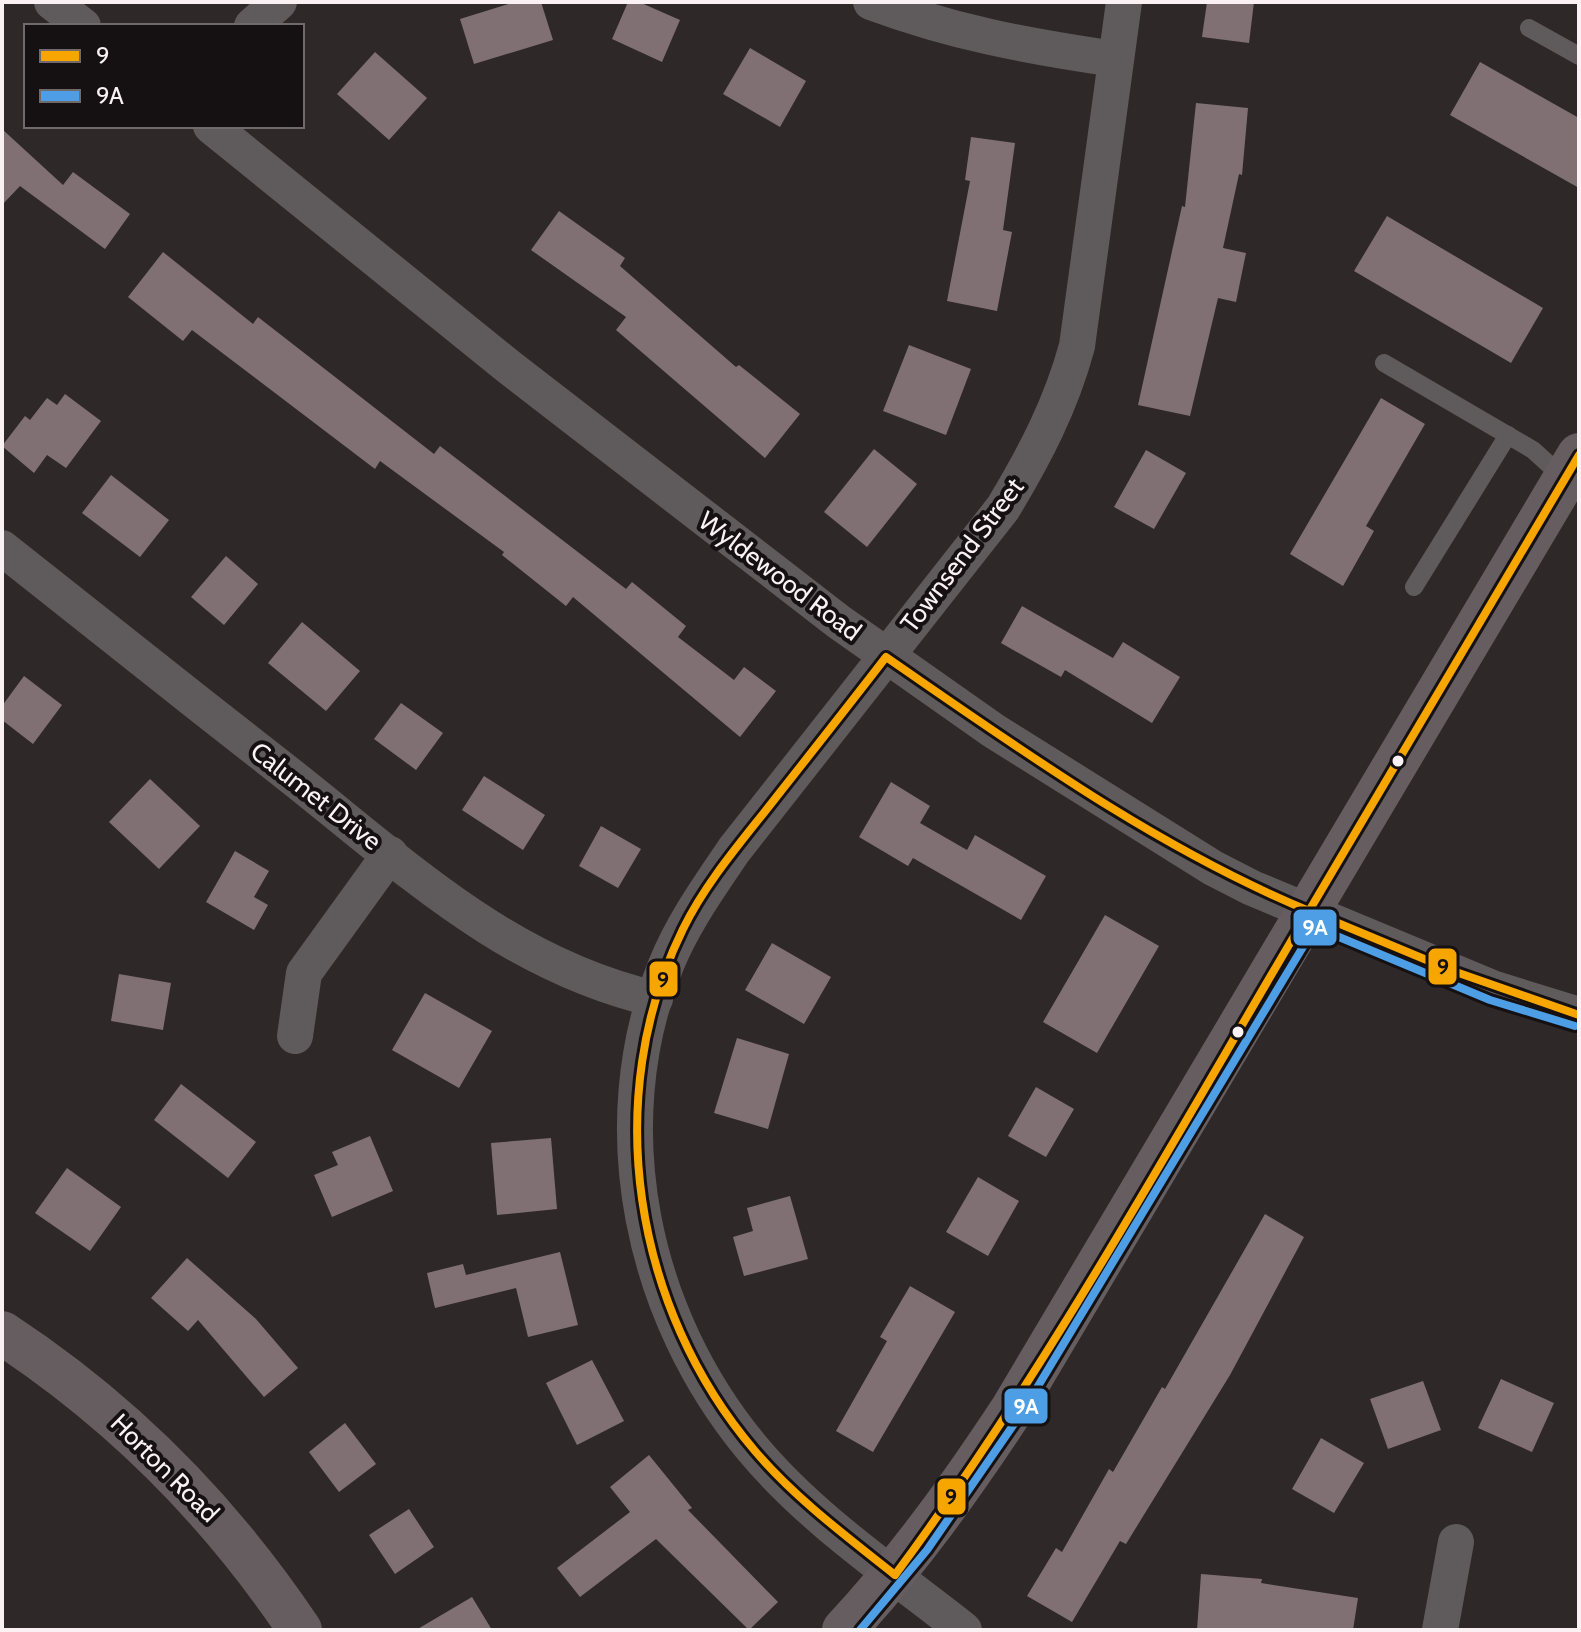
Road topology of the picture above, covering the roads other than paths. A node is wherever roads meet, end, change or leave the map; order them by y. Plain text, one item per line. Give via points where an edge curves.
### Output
1 (52, 2) edge
2 (279, 2) edge
3 (871, 2) edge
4 (1124, 2) edge
5 (80, 24) edge
6 (254, 24) edge
7 (1529, 28) dead end
8 (1579, 56) edge
9 (1115, 59) junction
10 (213, 128) edge
11 (1384, 363) dead end
12 (1508, 435) junction
13 (1572, 467) edge
14 (5, 557) edge
15 (1414, 587) dead end
16 (886, 657) junction
17 (390, 854) junction
18 (1310, 912) junction
19 (655, 999) junction
20 (1579, 1015) edge
21 (295, 1036) dead end
22 (2, 1333) edge
23 (1456, 1542) dead end
24 (895, 1575) junction
25 (300, 1630) edge
26 (844, 1630) edge
27 (964, 1630) edge
28 (1440, 1630) edge

1 - 5 street
2 - 6 street
3 - 9 street via 1007,44
4 - 9 street, Townsend Street
7 - 8 lane
9 - 16 street, Townsend Street via 1077,346 1063,398 1003,508
10 - 16 street, Wyldewood Road via 509,367
11 - 12 lane
12 - 13 lane
12 - 15 lane
13 - 18 street
14 - 17 street, Calumet Drive
16 - 18 street, Wyldewood Road via 1213,868
16 - 19 street, Townsend Street via 698,902
17 - 19 street, Calumet Drive via 519,949 606,988
17 - 21 street via 304,973
18 - 20 street, Wyldewood Road via 1495,989
18 - 24 street via 1013,1408
19 - 24 street, Townsend Street via 639,1076 637,1178 653,1265 674,1322 688,1355 754,1451
22 - 25 street, Horton Road via 92,1398 150,1449 222,1524
23 - 28 street
24 - 26 street
24 - 27 street, Townsend Street

